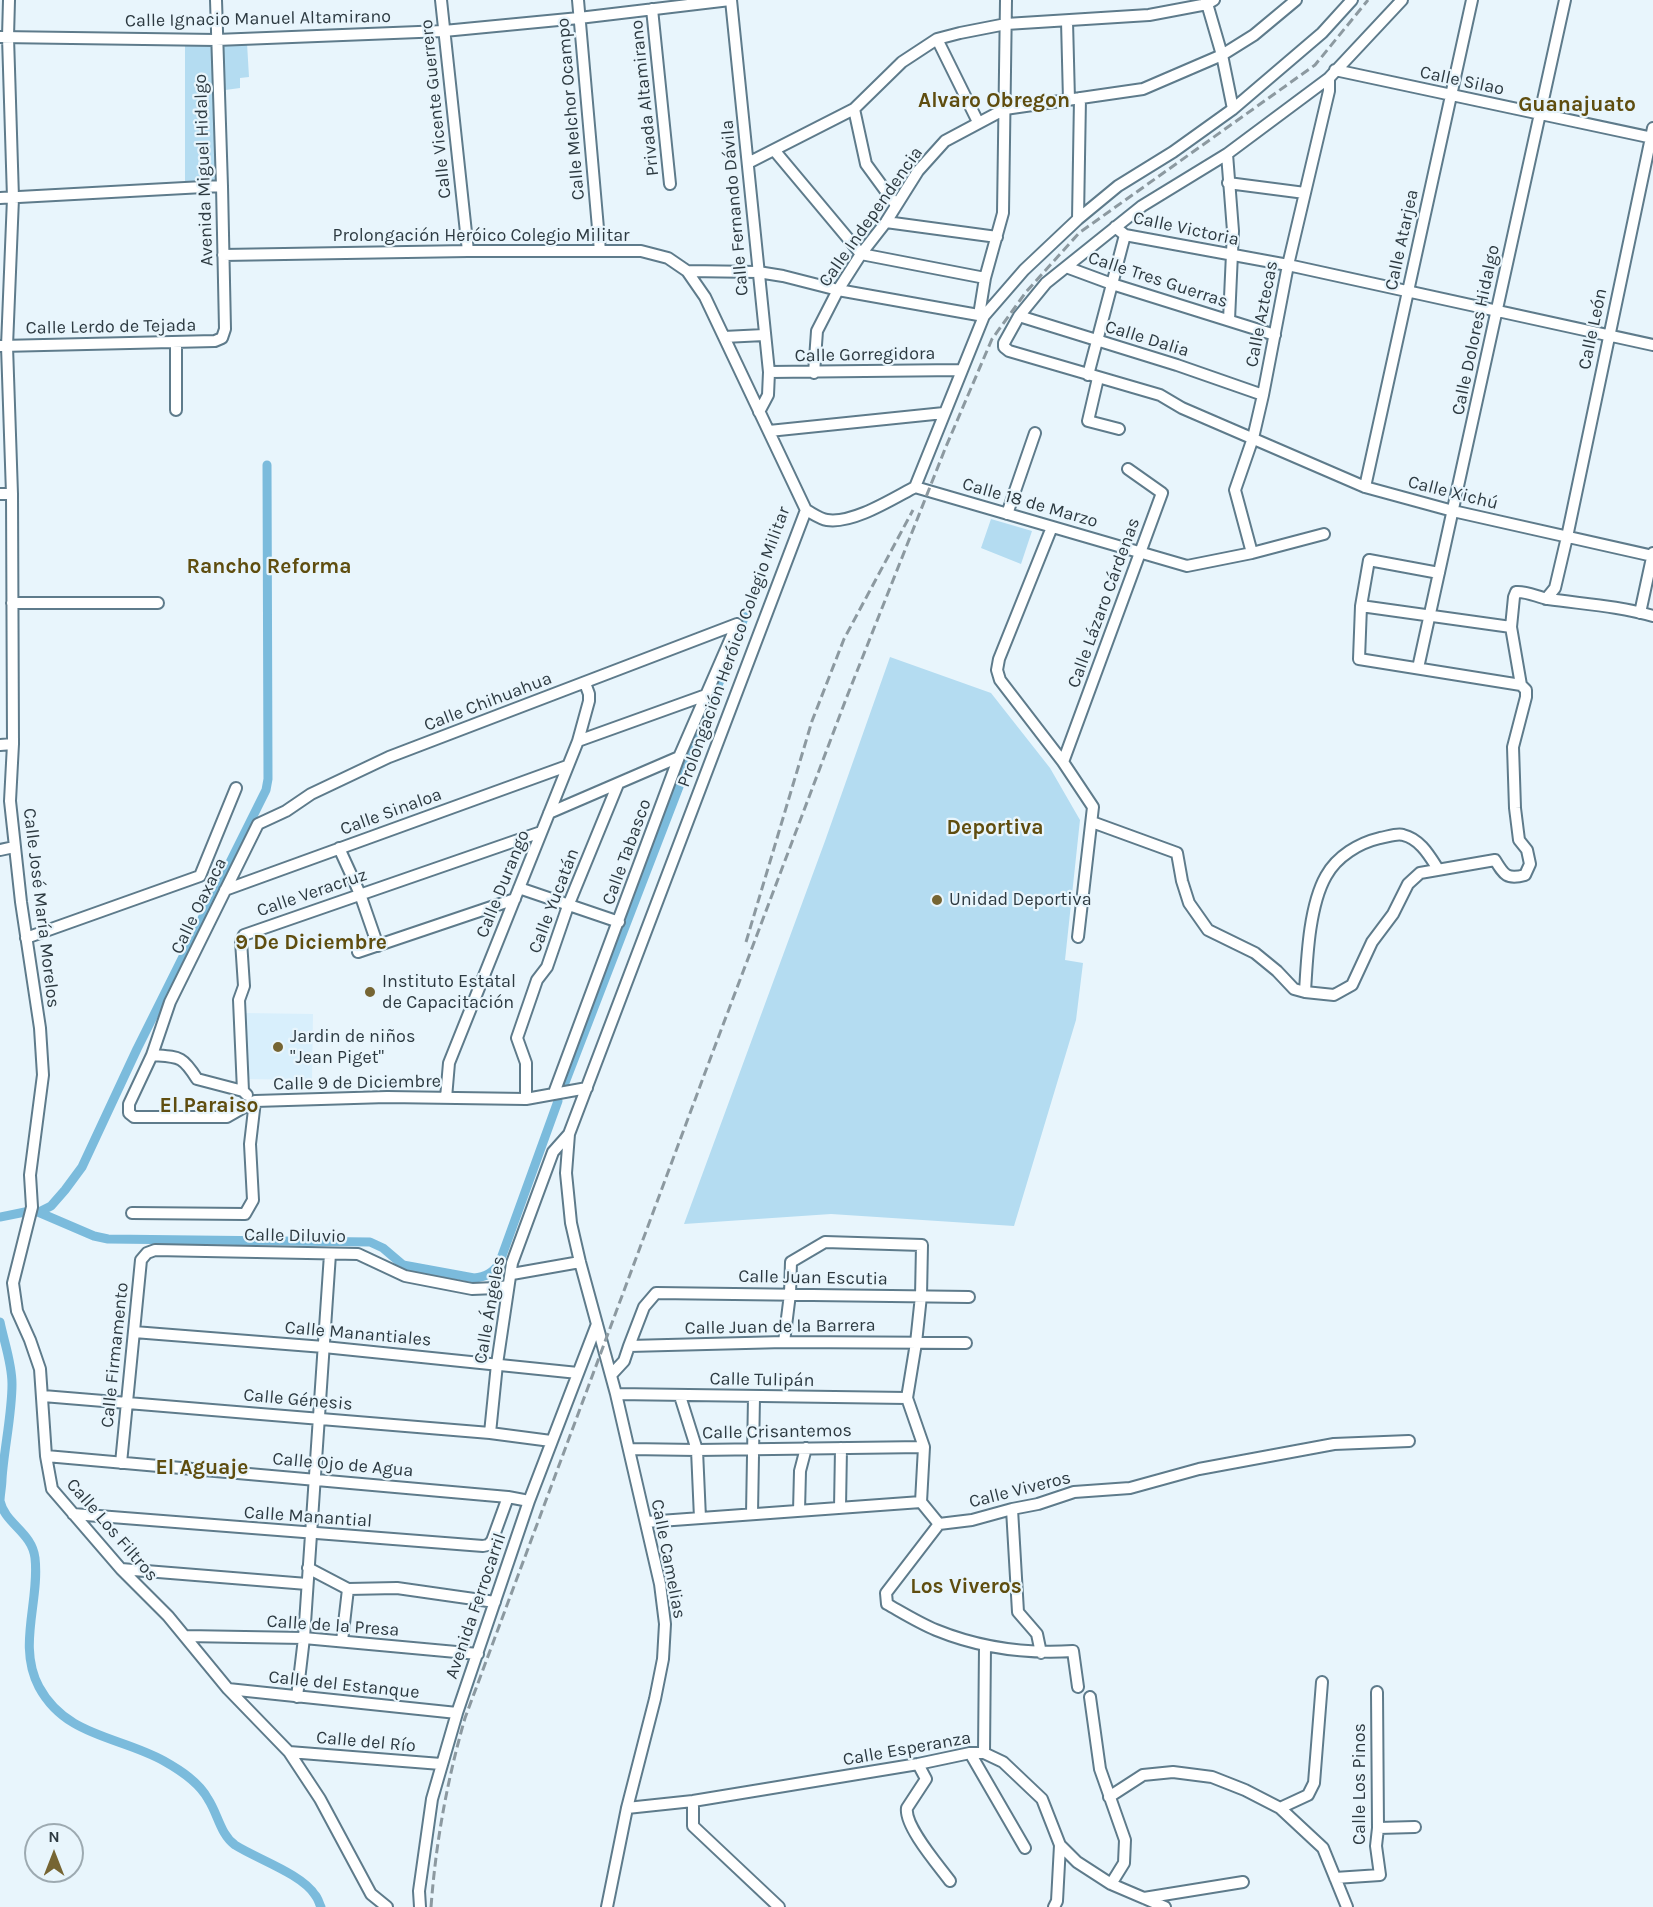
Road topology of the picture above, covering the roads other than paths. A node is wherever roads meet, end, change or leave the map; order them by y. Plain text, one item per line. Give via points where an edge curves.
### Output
1 (9, 0) edge
2 (216, 0) edge
3 (441, 0) edge
4 (578, 0) edge
5 (731, 0) edge
6 (1006, 0) edge
7 (1296, 0) edge
8 (1352, 0) edge
9 (1402, 0) edge
10 (1472, 0) edge
11 (1565, 0) edge
12 (1209, 1) edge
13 (652, 9) junction
14 (579, 18) junction
15 (1067, 21) junction
16 (1006, 24) junction
17 (444, 31) junction
18 (4, 37) edge
19 (937, 39) junction
20 (216, 40) junction
21 (1222, 56) junction
22 (1332, 74) junction
23 (1451, 95) junction
24 (1074, 99) junction
25 (854, 108) junction
26 (1005, 109) junction
27 (1233, 109) junction
28 (1540, 114) junction
29 (978, 122) junction
30 (1652, 135) edge
31 (774, 150) junction
32 (1227, 154) junction
33 (748, 163) junction
34 (1228, 183) junction
35 (670, 184) dead end
36 (222, 186) junction
37 (1305, 193) junction
38 (0, 198) edge
39 (13, 198) junction
40 (896, 205) junction
41 (1078, 219) junction
42 (886, 222) junction
43 (1115, 227) junction
44 (1125, 236) junction
45 (997, 237) junction
46 (468, 251) junction
47 (600, 251) junction
48 (861, 254) junction
49 (223, 255) junction
50 (1233, 256) junction
51 (1288, 265) junction
52 (1066, 267) junction
53 (687, 271) junction
54 (758, 272) junction
55 (985, 279) junction
56 (1112, 284) junction
57 (838, 291) junction
58 (1408, 291) junction
59 (1497, 310) junction
60 (982, 316) junction
61 (1019, 316) junction
62 (1229, 320) junction
63 (1275, 334) junction
64 (1609, 334) junction
65 (764, 335) junction
66 (724, 337) junction
67 (222, 338) joint
68 (1097, 341) junction
69 (176, 342) junction
70 (1653, 345) edge
71 (4, 346) edge
72 (961, 370) junction
73 (769, 372) junction
74 (814, 373) junction
75 (1093, 376) junction
76 (1263, 395) junction
77 (176, 410) dead end
78 (759, 411) junction
79 (944, 413) junction
80 (1119, 429) dead end
81 (769, 431) junction
82 (1035, 433) dead end
83 (1253, 438) junction
84 (1128, 469) dead end
85 (915, 487) junction
86 (1365, 487) junction
87 (0, 494) edge
88 (12, 494) junction
89 (806, 510) junction
90 (1453, 511) junction
91 (1007, 514) junction
92 (1052, 527) junction
93 (1323, 534) dead end
94 (1567, 537) junction
95 (1140, 551) junction
96 (1252, 553) junction
97 (1653, 555) edge
98 (0, 568) edge
99 (12, 568) junction
100 (1439, 573) junction
101 (1546, 599) junction
102 (12, 603) junction
103 (158, 603) dead end
104 (1361, 606) junction
105 (1640, 613) junction
106 (1430, 616) junction
107 (1653, 616) edge
108 (737, 624) joint
109 (1511, 627) junction
110 (6, 645) edge
111 (1418, 668) junction
112 (585, 683) junction
113 (1521, 685) junction
114 (706, 695) junction
115 (578, 741) junction
116 (12, 744) junction
117 (0, 745) edge
118 (679, 757) junction
119 (1063, 762) junction
120 (567, 766) junction
121 (618, 784) junction
122 (236, 788) dead end
123 (549, 813) junction
124 (1092, 822) junction
125 (258, 824) joint
126 (541, 832) junction
127 (15, 847) junction
128 (339, 848) junction
129 (0, 850) edge
130 (1438, 869) junction
131 (225, 890) junction
132 (517, 893) junction
133 (360, 894) junction
134 (568, 906) junction
135 (619, 921) junction
136 (1077, 937) dead end
137 (26, 938) junction
138 (378, 946) junction
139 (358, 952) dead end
140 (1305, 992) junction
141 (40, 1028) joint
142 (152, 1055) junction
143 (587, 1088) junction
144 (243, 1091) junction
145 (554, 1093) junction
146 (446, 1098) junction
147 (526, 1099) junction
148 (255, 1101) junction
149 (129, 1113) joint
150 (569, 1134) junction
151 (132, 1213) dead end
152 (147, 1253) joint
153 (330, 1254) junction
154 (580, 1262) junction
155 (512, 1274) junction
156 (508, 1286) junction
157 (790, 1294) junction
158 (921, 1296) junction
159 (969, 1297) dead end
160 (597, 1323) junction
161 (134, 1332) junction
162 (783, 1342) junction
163 (916, 1342) junction
164 (966, 1343) dead end
165 (629, 1346) junction
166 (324, 1347) junction
167 (607, 1359) joint
168 (497, 1364) junction
169 (578, 1373) junction
170 (611, 1375) junction
171 (616, 1394) junction
172 (43, 1396) junction
173 (680, 1396) junction
174 (754, 1397) junction
175 (907, 1398) junction
176 (127, 1403) junction
177 (319, 1418) junction
178 (490, 1433) junction
179 (551, 1442) junction
180 (1409, 1442) dead end
181 (924, 1447) junction
182 (806, 1448) junction
183 (841, 1448) junction
184 (629, 1449) junction
185 (753, 1449) junction
186 (697, 1450) junction
187 (46, 1456) junction
188 (121, 1462) junction
189 (315, 1479) junction
190 (508, 1497) junction
191 (529, 1501) junction
192 (921, 1502) junction
193 (840, 1508) junction
194 (1012, 1509) junction
195 (800, 1510) junction
196 (73, 1514) junction
197 (752, 1514) junction
198 (700, 1518) junction
199 (646, 1522) junction
200 (939, 1524) junction
201 (311, 1534) junction
202 (308, 1568) junction
203 (122, 1569) junction
204 (307, 1584) junction
205 (348, 1589) junction
206 (495, 1602) junction
207 (185, 1636) junction
208 (304, 1638) junction
209 (342, 1641) junction
210 (985, 1646) junction
211 (1041, 1653) junction
212 (478, 1654) junction
213 (1322, 1682) dead end
214 (1078, 1687) dead end
215 (228, 1689) junction
216 (1377, 1692) dead end
217 (1090, 1696) dead end
218 (297, 1697) junction
219 (457, 1713) junction
220 (289, 1752) junction
221 (970, 1753) junction
222 (984, 1753) junction
223 (441, 1764) junction
224 (918, 1764) junction
225 (1109, 1797) junction
226 (693, 1801) junction
227 (1280, 1808) junction
228 (627, 1809) junction
229 (1415, 1827) dead end
230 (1378, 1828) junction
231 (1060, 1845) junction
232 (1025, 1848) dead end
233 (1335, 1878) junction
234 (950, 1881) dead end
235 (1243, 1882) dead end
236 (1111, 1884) junction
237 (1144, 1898) junction
238 (387, 1907) edge
239 (420, 1907) edge
240 (608, 1907) edge
241 (779, 1907) edge
242 (1054, 1907) edge
243 (1165, 1907) edge
244 (1347, 1907) edge

1 - 18 street, Calle José María Morelos
2 - 20 street, Avenida Miguel Hidalgo
3 - 17 street, Calle Vicente Guerrero
4 - 14 street, Calle Melchor Ocampo
5 - 13 street, Calle Ignacio Manuel Altamirano
5 - 33 street, Calle Fernando Dávila
6 - 16 street
7 - 21 street, Calle Independencia
8 - 27 street via 1322,33
9 - 22 street
10 - 23 street, Calle Atarjea
11 - 28 street, Calle Dolores Hidalgo
12 - 15 street via 1149,15
12 - 21 street
13 - 14 street, Calle Ignacio Manuel Altamirano
13 - 35 street, Privada Altamirano
14 - 17 street, Calle Ignacio Manuel Altamirano
14 - 47 street, Calle Melchor Ocampo
15 - 16 street
15 - 24 street
16 - 19 street
16 - 26 street
17 - 20 street, Calle Ignacio Manuel Altamirano
17 - 46 street, Calle Vicente Guerrero
18 - 20 street, Calle Ignacio Manuel Altamirano
18 - 39 street, Calle José María Morelos
19 - 25 street via 902,62
19 - 29 street
20 - 36 street, Avenida Miguel Hidalgo
21 - 24 street, Calle Independencia via 1143,89
21 - 27 street
22 - 23 street, Calle Silao
22 - 32 street
22 - 37 street, Calle Aztecas
23 - 28 street, Calle Silao
23 - 58 street, Calle Atarjea
24 - 26 street, Calle Independencia
24 - 41 street
25 - 31 street
25 - 40 street via 866,164
26 - 29 street, Calle Independencia
26 - 45 street via 1003,213
27 - 41 street via 1118,186
28 - 30 street, Calle Silao
28 - 59 street, Calle Dolores Hidalgo
29 - 40 street, Calle Independencia via 945,141 918,171
30 - 64 street, Calle León
31 - 33 street
31 - 48 street
32 - 34 street
32 - 43 street
33 - 54 street, Calle Fernando Dávila
34 - 37 street
34 - 50 street
36 - 39 street
36 - 49 street, Avenida Miguel Hidalgo
37 - 51 street, Calle Aztecas
38 - 39 street
39 - 71 street, Calle José María Morelos
40 - 42 street, Calle Independencia
41 - 60 street
42 - 45 street
42 - 48 street, Calle Independencia
43 - 44 street, Calle Victoria
43 - 52 street
44 - 50 street, Calle Victoria
44 - 56 street
45 - 55 street
46 - 47 street, Prolongación Heróico Colegio Militar
46 - 49 street, Prolongación Heróico Colegio Militar
47 - 53 street, Prolongación Heróico Colegio Militar via 641,251 668,258
48 - 55 street
48 - 57 street, Calle Independencia
49 - 67 street, Avenida Miguel Hidalgo
50 - 51 street, Calle Victoria
50 - 62 street
51 - 58 street, Calle Victoria
51 - 63 street, Calle Aztecas
52 - 56 street, Calle Tres Guerras
52 - 61 street via 1046,283
53 - 54 street
53 - 66 street, Prolongación Heróico Colegio Militar
54 - 57 street
54 - 65 street, Calle Fernando Dávila
55 - 60 street
56 - 62 street, Calle Tres Guerras
56 - 68 street
57 - 60 street
57 - 74 street, Calle Independencia via 817,331
58 - 59 street, Calle Victoria
58 - 86 street, Calle Atarjea
59 - 64 street, Calle Victoria
59 - 90 street, Calle Dolores Hidalgo
60 - 72 street
61 - 68 street, Calle Dalia
61 - 75 street, Calle Xichú via 1004,347
62 - 63 street, Calle Tres Guerras
63 - 76 street, Calle Aztecas
64 - 70 street, Calle Victoria
64 - 94 street, Calle León
65 - 66 street
65 - 73 street, Calle Fernando Dávila
66 - 78 street, Prolongación Heróico Colegio Militar
67 - 69 street, Calle Lerdo de Tejada
68 - 75 street
68 - 76 street, Calle Dalia
69 - 71 street, Calle Lerdo de Tejada
69 - 77 street
71 - 88 street, Calle José María Morelos
72 - 74 street, Calle Gorregidora
72 - 79 street
73 - 74 street, Calle Gorregidora
73 - 78 street, Calle Fernando Dávila via 768,395
75 - 80 street via 1088,421
75 - 83 street, Calle Xichú via 1160,395
76 - 83 street, Calle Aztecas
78 - 81 street, Prolongación Heróico Colegio Militar
79 - 81 street
79 - 85 street
81 - 89 street, Prolongación Heróico Colegio Militar
82 - 91 street
83 - 86 street, Calle Xichú
83 - 96 street, Calle Aztecas via 1235,490
84 - 95 street, Calle Lázaro Cárdenas via 1162,493
85 - 89 street via 849,517 826,520
85 - 91 street, Calle 18 de Marzo
86 - 90 street, Calle Xichú
87 - 88 street
88 - 99 street, Calle José María Morelos
89 - 143 street, Prolongación Heróico Colegio Militar
90 - 94 street, Calle Xichú
90 - 100 street, Calle Dolores Hidalgo
91 - 92 street, Calle 18 de Marzo
92 - 95 street, Calle 18 de Marzo
92 - 119 street via 997,670 1000,680
93 - 96 street, Calle 18 de Marzo
94 - 97 street, Calle Xichú
94 - 101 street, Calle León via 1555,588
95 - 96 street, Calle 18 de Marzo via 1187,566
95 - 119 street, Calle Lázaro Cárdenas
97 - 105 street
98 - 99 street
99 - 102 street, Calle José María Morelos
100 - 104 street via 1369,560
100 - 106 street, Calle Dolores Hidalgo
101 - 105 street
101 - 109 street via 1516,592
102 - 103 street
102 - 110 street, Calle José María Morelos
104 - 106 street
104 - 111 street via 1359,659
105 - 107 street
106 - 109 street
106 - 111 street, Calle Dolores Hidalgo
108 - 112 street, Calle Chihuahua
108 - 114 street, Calle Tabasco
109 - 113 street
110 - 116 street, Calle José María Morelos
111 - 113 street
112 - 115 street, Calle Durango via 589,701
112 - 125 street, Calle Chihuahua via 389,757
113 - 130 street via 1526,697 1513,747 1515,808 1519,840 1527,850 1530,864 1525,875 1514,878 1503,873 1496,860
114 - 115 street
114 - 118 street, Calle Tabasco
115 - 120 street, Calle Durango
116 - 117 street
116 - 127 street, Calle José María Morelos via 10,801
118 - 121 street
118 - 135 street, Calle Tabasco
119 - 124 street via 1093,807
120 - 123 street, Calle Durango
120 - 128 street, Calle Sinaloa
121 - 123 street
121 - 134 street, Calle Yucatán
122 - 137 street via 200,876
123 - 126 street, Calle Durango
124 - 136 street
124 - 140 street via 1177,853 1189,903 1208,930 1255,953 1294,989
125 - 131 street, Calle Oaxaca
126 - 132 street, Calle Durango
126 - 133 street, Calle Veracruz
127 - 129 street
127 - 137 street, Calle José María Morelos
128 - 131 street, Calle Sinaloa
128 - 133 street
130 - 140 street via 1420,873 1408,884 1393,914 1372,942 1352,985 1334,995
130 - 140 street via 1417,841 1401,834 1366,841 1342,856 1326,876 1315,906
131 - 142 street, Calle Oaxaca via 170,1002
132 - 134 street
132 - 138 street
132 - 146 street, Calle Durango via 449,1063
133 - 138 street
133 - 144 street, Calle Veracruz via 244,935 239,1000
134 - 135 street
134 - 147 street, Calle Yucatán via 517,1038 526,1063
135 - 145 street, Calle Tabasco
137 - 141 street, Calle José María Morelos
138 - 139 street
141 - 172 street, Calle Los Filtros via 43,1075 30,1175 32,1208 13,1283 17,1311 40,1369
142 - 144 street via 179,1057 197,1079
142 - 149 street, Calle Oaxaca via 129,1104
143 - 145 street
143 - 150 street, Prolongación Heróico Colegio Militar
144 - 148 street
145 - 147 street, Calle 9 de Diciembre
146 - 147 street, Calle 9 de Diciembre
146 - 148 street, Calle 9 de Diciembre
148 - 149 street, Calle 9 de Diciembre via 227,1117 134,1117
148 - 151 street via 250,1144 253,1200 246,1214
150 - 154 street, Prolongación Heróico Colegio Militar via 566,1173
150 - 155 street, Calle Ángeles via 553,1152 512,1263
152 - 153 street, Calle Diluvio via 155,1250
152 - 161 street, Calle Firmamento via 141,1260
153 - 156 street, Calle Diluvio via 358,1254 405,1276 472,1289
153 - 166 street
154 - 155 street
154 - 160 street, Prolongación Heróico Colegio Militar
155 - 156 street, Calle Ángeles
156 - 168 street, Calle Ángeles
157 - 158 street, Calle Juan Escutia
157 - 158 street via 791,1262 825,1242 922,1245
157 - 162 street
157 - 165 street, Calle Juan Escutia via 656,1293 644,1307
158 - 159 street, Calle Juan Escutia
158 - 163 street
160 - 167 street, Prolongación Heróico Colegio Militar
160 - 169 street, Avenida Ferrocarril
161 - 166 street, Calle Manantiales
161 - 176 street, Calle Firmamento
162 - 163 street, Calle Juan de la Barrera
162 - 165 street, Calle Juan de la Barrera
163 - 164 street, Calle Juan de la Barrera
163 - 175 street
165 - 170 street via 624,1361
166 - 168 street, Calle Manantiales
166 - 177 street
167 - 170 street, Calle Camelias
168 - 169 street, Calle Manantiales
168 - 178 street, Calle Ángeles
169 - 179 street, Avenida Ferrocarril
170 - 171 street, Calle Camelias
171 - 173 street, Calle Tulipán
171 - 184 street, Calle Camelias
172 - 176 street, Calle Génesis
172 - 187 street, Calle Los Filtros
173 - 174 street, Calle Tulipán
173 - 186 street
174 - 175 street, Calle Tulipán
174 - 185 street
175 - 181 street
176 - 177 street, Calle Génesis
176 - 188 street, Calle Firmamento
177 - 178 street, Calle Génesis
177 - 189 street
178 - 179 street, Calle Génesis
179 - 191 street, Avenida Ferrocarril
180 - 194 street, Calle Viveros via 1334,1444 1199,1469 1130,1488 1074,1492
181 - 183 street, Calle Crisantemos
181 - 192 street
182 - 183 street, Calle Crisantemos
182 - 185 street, Calle Crisantemos
182 - 195 street via 800,1470
183 - 193 street
184 - 186 street, Calle Crisantemos
184 - 199 street, Calle Camelias
185 - 186 street, Calle Crisantemos
185 - 197 street
186 - 198 street
187 - 188 street, Calle Ojo de Agua
187 - 196 street, Calle Los Filtros via 52,1489
188 - 189 street, Calle Ojo de Agua
189 - 190 street, Calle Ojo de Agua
189 - 201 street
190 - 191 street, Calle Ojo de Agua
190 - 201 street, Calle Manantial via 488,1545
191 - 206 street, Avenida Ferrocarril
192 - 193 street
192 - 200 street
193 - 195 street
194 - 200 street, Calle Viveros
194 - 211 street via 1018,1612 1038,1634
195 - 197 street
196 - 201 street, Calle Manantial
196 - 203 street, Calle Los Filtros
197 - 198 street
198 - 199 street
199 - 228 street, Calle Camelias via 665,1624 663,1659
200 - 210 street via 886,1593 887,1604 935,1630
201 - 202 street
202 - 204 street
202 - 205 street
203 - 204 street
203 - 207 street, Calle Los Filtros
204 - 208 street
205 - 206 street via 397,1588
205 - 209 street
206 - 212 street, Avenida Ferrocarril
207 - 208 street, Calle de la Presa
207 - 215 street, Calle Los Filtros
208 - 209 street, Calle de la Presa
208 - 218 street
209 - 212 street, Calle de la Presa
210 - 211 street
210 - 222 street
211 - 214 street via 1073,1651
212 - 219 street, Avenida Ferrocarril
213 - 227 street via 1314,1783 1308,1795
215 - 218 street, Calle del Estanque
215 - 220 street, Calle Los Filtros
216 - 230 street, Calle Los Pinos
217 - 225 street via 1100,1769
218 - 219 street, Calle del Estanque
219 - 223 street, Avenida Ferrocarril
220 - 223 street, Calle del Río
220 - 238 street, Calle Los Filtros via 320,1799 371,1894
221 - 222 street, Calle Esperanza
221 - 224 street, Calle Esperanza
221 - 232 street
222 - 231 street, Calle Esperanza via 1003,1762 1042,1799
223 - 239 street, Avenida Ferrocarril via 432,1799
224 - 226 street, Calle Esperanza
224 - 234 street via 926,1779 906,1813 919,1839
225 - 227 street via 1143,1775 1173,1772 1212,1777
225 - 236 street via 1125,1840 1124,1863
226 - 228 street, Calle Esperanza
226 - 241 street via 693,1826
227 - 233 street via 1323,1848
228 - 240 street, Calle Camelias
229 - 230 street
230 - 233 street, Calle Los Pinos via 1380,1875
231 - 236 street, Calle Esperanza via 1077,1862
231 - 242 street
233 - 244 street
235 - 237 street
236 - 237 street, Calle Esperanza
237 - 243 street, Calle Esperanza

